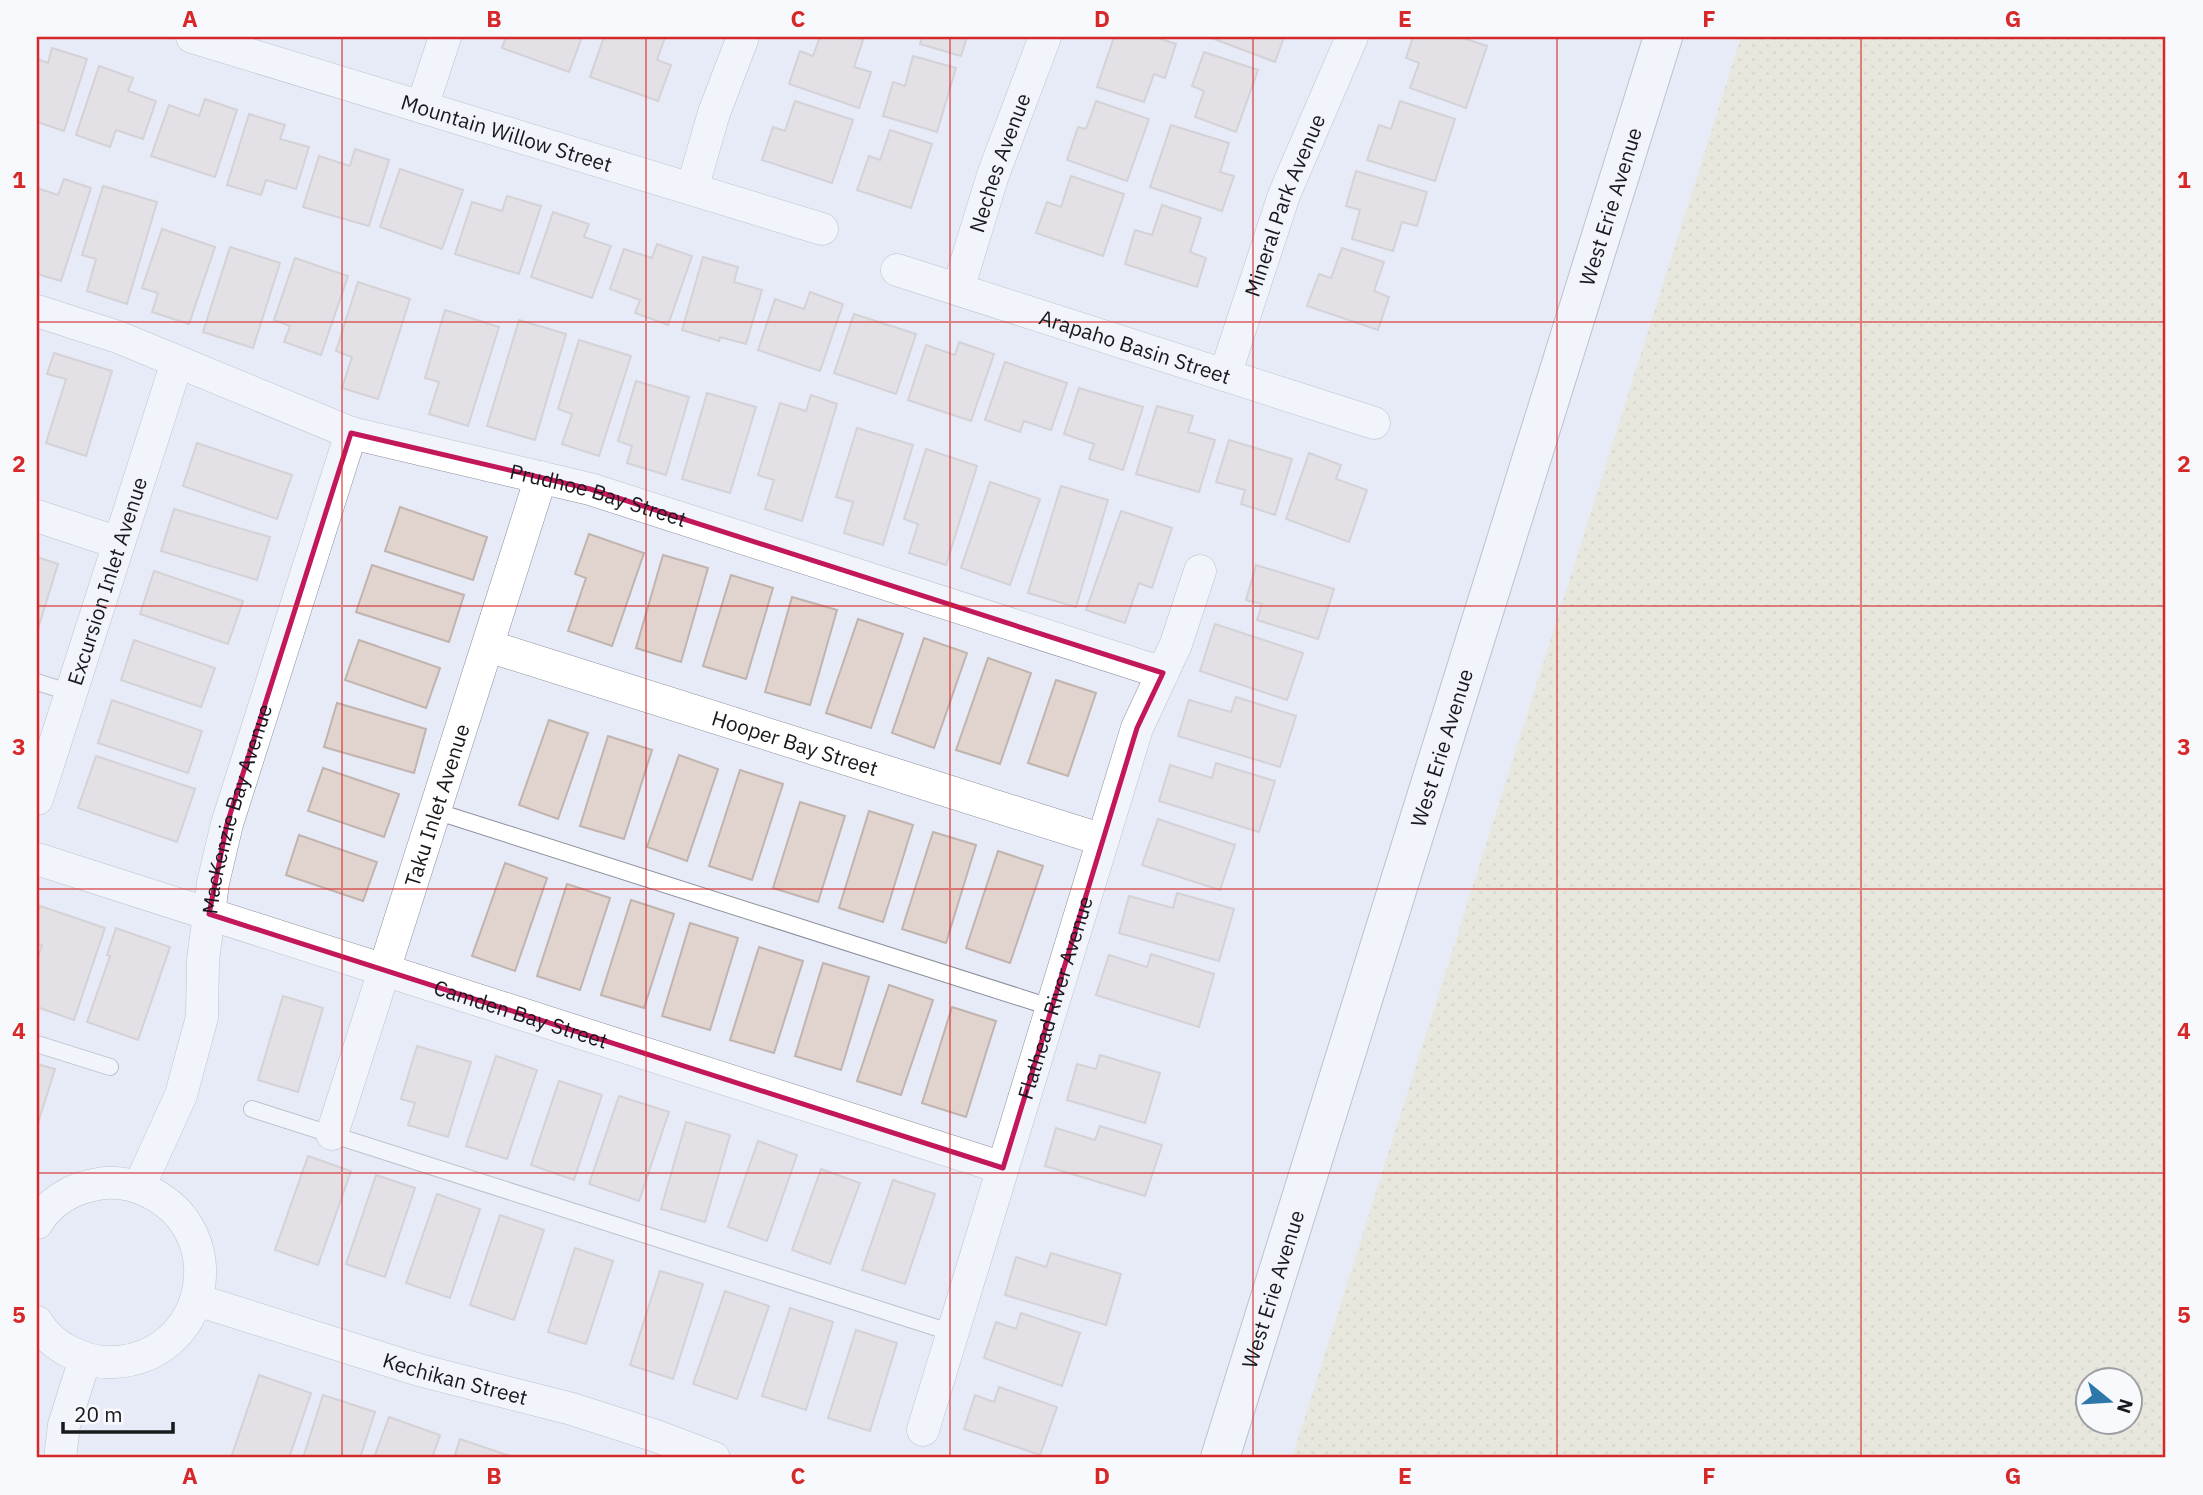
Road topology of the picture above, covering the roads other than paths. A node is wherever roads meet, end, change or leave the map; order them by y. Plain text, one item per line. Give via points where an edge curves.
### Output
1 (192, 37) edge
2 (445, 37) edge
3 (743, 37) edge
4 (1045, 37) edge
5 (1352, 37) edge
6 (1663, 37) edge
7 (422, 107) junction
8 (692, 189) junction
9 (822, 229) dead end
10 (897, 270) dead end
11 (958, 289) junction
12 (37, 311) edge
13 (177, 362) junction
14 (1225, 375) junction
15 (1374, 423) dead end
16 (351, 433) junction
17 (541, 477) junction
18 (37, 516) edge
19 (119, 543) junction
20 (1200, 571) dead end
21 (488, 646) junction
22 (1163, 673) junction
23 (37, 682) edge
24 (71, 693) junction
25 (37, 799) edge
26 (435, 811) junction
27 (1103, 840) junction
28 (37, 859) edge
29 (209, 914) junction
30 (384, 971) junction
31 (1050, 1007) junction
32 (37, 1044) edge
33 (110, 1067) dead end
34 (252, 1109) dead end
35 (332, 1135) junction
36 (1003, 1168) junction
37 (139, 1187) junction
38 (37, 1223) edge
39 (197, 1300) junction
40 (37, 1322) edge
41 (953, 1333) junction
42 (85, 1359) junction
43 (923, 1430) dead end
44 (60, 1458) edge
45 (714, 1458) edge
46 (1220, 1458) edge

1 - 7 street, Mountain Willow Street
2 - 7 street
3 - 8 street
4 - 11 street, Neches Avenue via 993,175
5 - 14 street, Mineral Park Avenue via 1284,195
6 - 46 street, West Erie Avenue
7 - 8 street, Mountain Willow Street
8 - 9 street, Mountain Willow Street
10 - 11 street, Arapaho Basin Street
11 - 14 street, Arapaho Basin Street
12 - 13 street, Prudhoe Bay Street
13 - 16 street, Prudhoe Bay Street
13 - 19 street, Excursion Inlet Avenue
14 - 15 street, Arapaho Basin Street
16 - 17 street, Prudhoe Bay Street
16 - 29 street, MacKenzie Bay Avenue via 228,824
17 - 21 street, Taku Inlet Avenue
17 - 22 street, Prudhoe Bay Street
18 - 19 street
19 - 24 street, Excursion Inlet Avenue
20 - 22 street, Flathead River Avenue
21 - 26 street, Taku Inlet Avenue
21 - 27 street, Hooper Bay Street
22 - 27 street, Flathead River Avenue via 1137,728
23 - 24 lane
24 - 25 street, Excursion Inlet Avenue
26 - 30 street, Taku Inlet Avenue
26 - 31 lane
27 - 31 street, Flathead River Avenue
28 - 29 street, Camden Bay Street
29 - 30 street, Camden Bay Street
29 - 37 street, MacKenzie Bay Avenue via 202,1017 181,1095
30 - 35 street, Taku Inlet Avenue
30 - 36 street, Camden Bay Street
31 - 36 street, Flathead River Avenue
32 - 33 lane
34 - 35 lane
35 - 41 lane
36 - 41 street, Flathead River Avenue
37 - 38 street via 111,1182 84,1186 58,1199
37 - 39 street via 164,1199 184,1219 197,1244 201,1272
39 - 42 street via 184,1325 165,1345 140,1358 113,1363
39 - 45 street, Kechikan Street via 419,1370 572,1409
40 - 42 street via 60,1346
41 - 43 street, Flathead River Avenue
42 - 44 street via 64,1425

